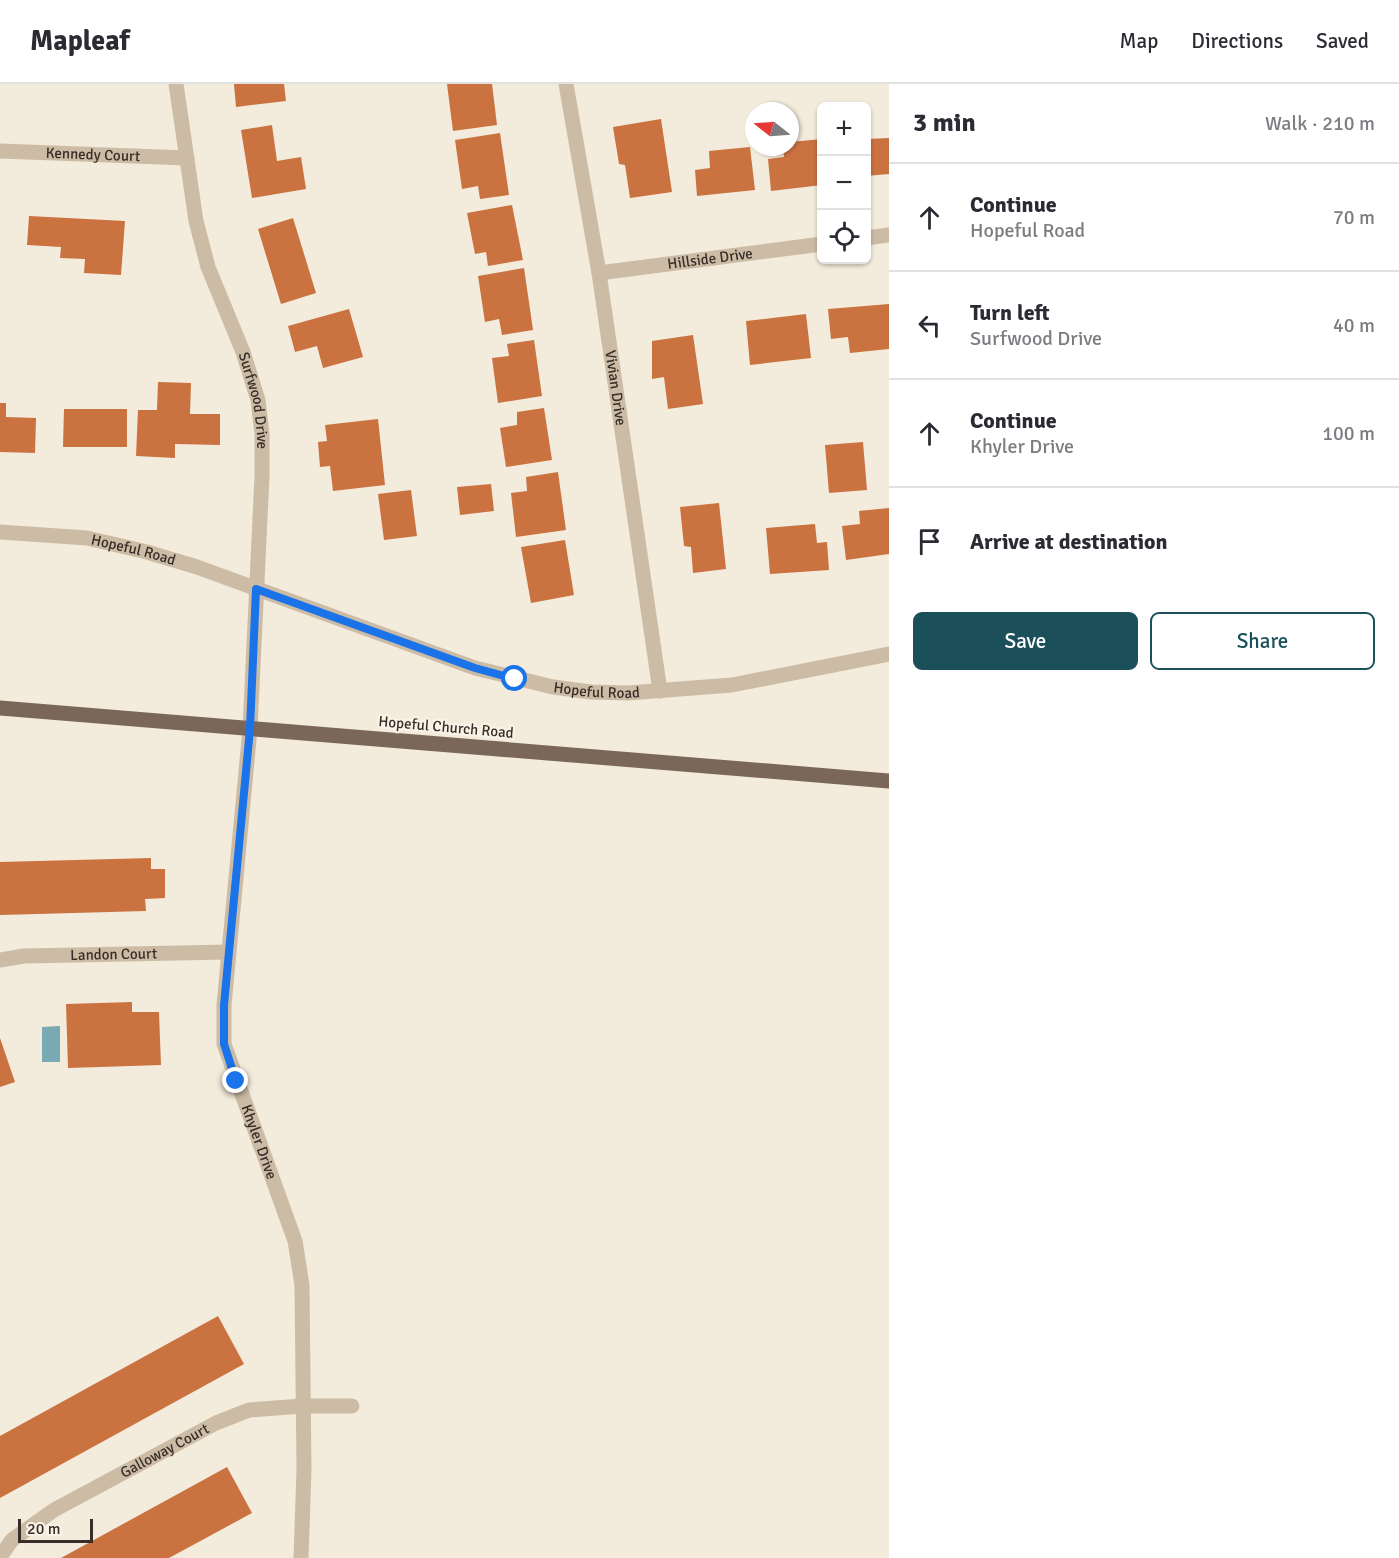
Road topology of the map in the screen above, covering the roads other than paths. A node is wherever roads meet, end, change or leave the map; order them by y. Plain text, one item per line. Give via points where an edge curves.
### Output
1 (176, 84) edge
2 (566, 84) edge
3 (0, 150) edge
4 (187, 158) junction
5 (889, 235) edge
6 (871, 237) edge
7 (817, 245) edge
8 (599, 273) junction
9 (0, 532) edge
10 (256, 589) junction
11 (889, 654) edge
12 (660, 691) junction
13 (0, 708) edge
14 (250, 729) junction
15 (889, 781) edge
16 (229, 952) junction
17 (0, 960) edge
18 (302, 1406) junction
19 (352, 1406) dead end
20 (0, 1557) edge
21 (300, 1558) edge

1 - 4 street, Surfwood Drive
2 - 8 street, Vivian Drive
3 - 4 street, Kennedy Court
4 - 10 street, Surfwood Drive via 207,267 243,352 258,400 262,476
5 - 6 street
7 - 8 street, Hillside Drive
8 - 12 street, Vivian Drive
9 - 10 street, Hopeful Road via 87,538 147,552
10 - 12 street, Hopeful Road via 515,679 591,692
10 - 14 street, Surfwood Drive
11 - 12 street, Hopeful Road via 732,685
13 - 14 main road, Hopeful Church Road
14 - 15 main road, Hopeful Church Road
14 - 16 street, Khyler Drive
16 - 17 street, Landon Court via 24,956
16 - 18 street, Khyler Drive via 224,1044 295,1241 302,1285
18 - 19 street, Galloway Court
18 - 20 street, Galloway Court via 249,1410 216,1423 54,1510 12,1540
18 - 21 street, Khyler Drive

